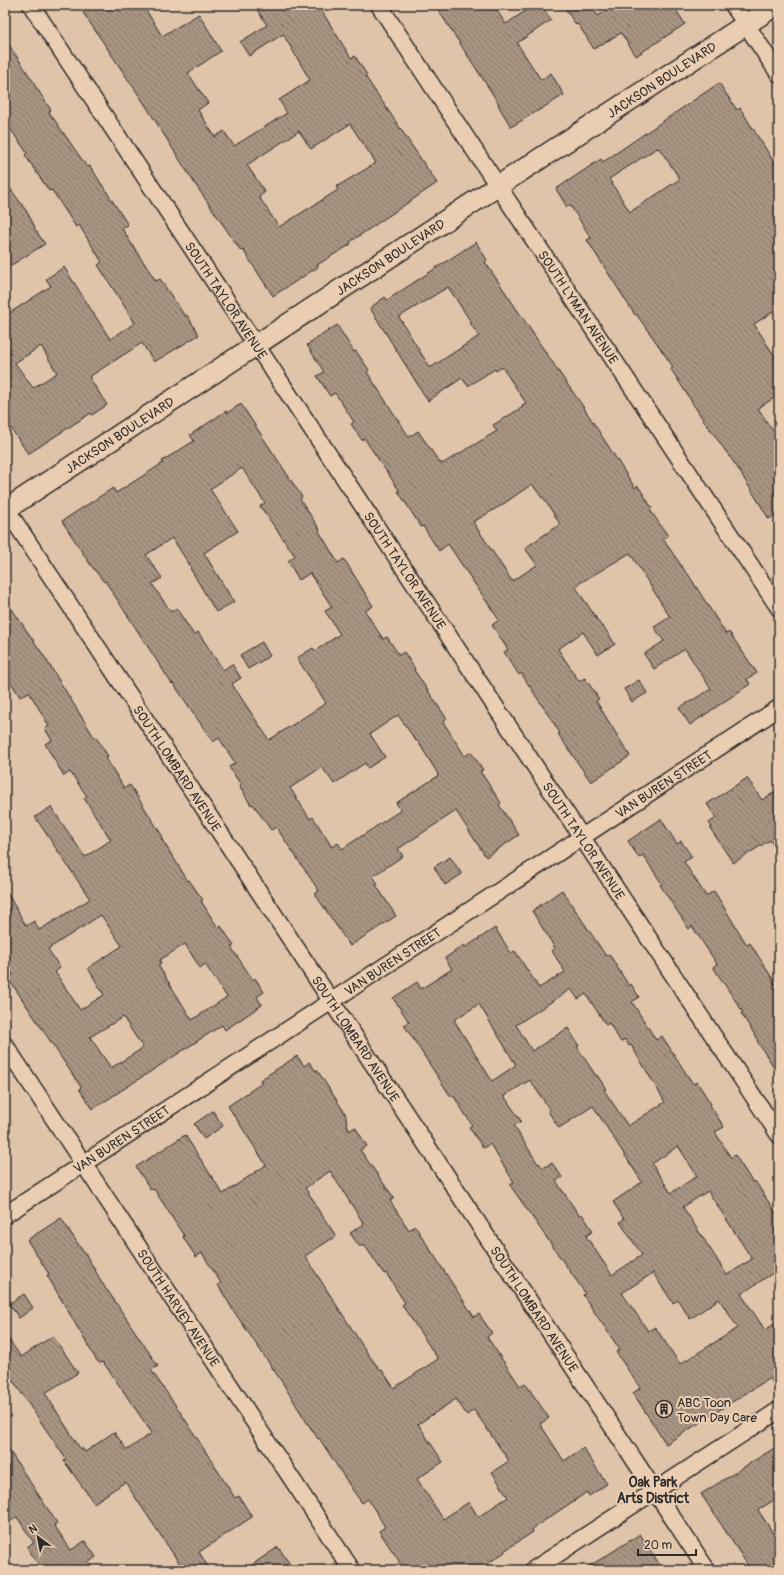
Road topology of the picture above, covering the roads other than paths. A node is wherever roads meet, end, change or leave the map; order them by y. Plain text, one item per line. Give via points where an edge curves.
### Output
1 (31, 5) edge
2 (379, 5) edge
3 (733, 5) edge
4 (776, 5) edge
5 (746, 24) junction
6 (779, 74) edge
7 (498, 186) junction
8 (256, 344) junction
9 (5, 509) edge
10 (779, 608) edge
11 (779, 708) edge
12 (582, 837) junction
13 (331, 1002) junction
14 (5, 1045) edge
15 (779, 1135) edge
16 (83, 1164) junction
17 (5, 1215) edge
18 (779, 1410) edge
19 (655, 1491) junction
20 (352, 1570) edge
21 (533, 1570) edge
22 (707, 1570) edge

1 - 8 street, SOUTH TAYLOR AVENUE
2 - 7 street, SOUTH LYMAN AVENUE
3 - 5 street
4 - 5 street, JACKSON BOULEVARD
5 - 6 street
5 - 7 street, JACKSON BOULEVARD
7 - 8 street, JACKSON BOULEVARD
7 - 10 street, SOUTH LYMAN AVENUE
8 - 9 street, JACKSON BOULEVARD
8 - 12 street, SOUTH TAYLOR AVENUE
9 - 13 street, SOUTH LOMBARD AVENUE
11 - 12 street, VAN BUREN STREET
12 - 13 street, VAN BUREN STREET
12 - 15 street, SOUTH TAYLOR AVENUE
13 - 16 street, VAN BUREN STREET
13 - 19 street, SOUTH LOMBARD AVENUE
14 - 16 street, SOUTH HARVEY AVENUE
16 - 17 street, VAN BUREN STREET
16 - 20 street, SOUTH HARVEY AVENUE
18 - 19 street
19 - 21 street
19 - 22 street, SOUTH LOMBARD AVENUE

